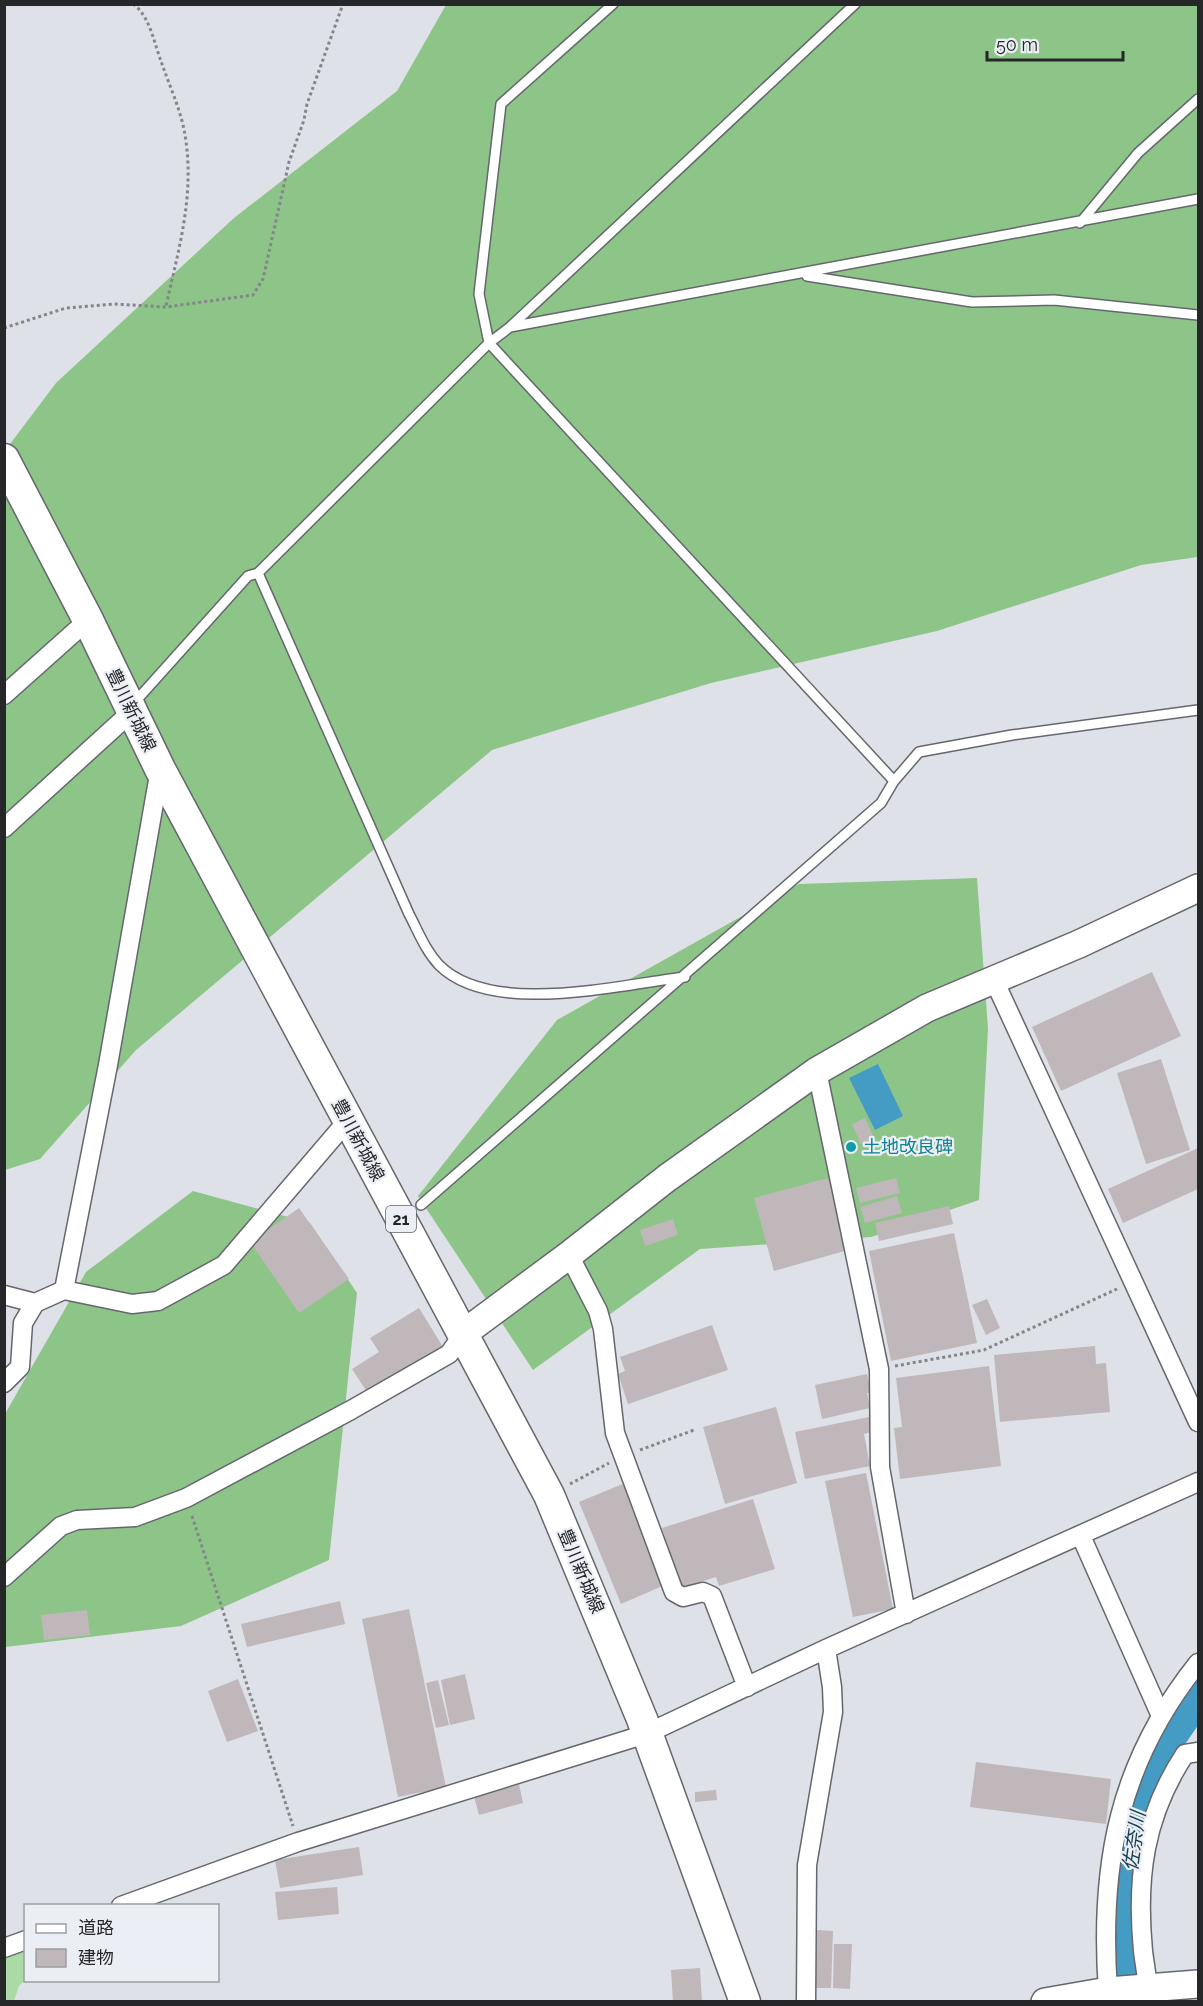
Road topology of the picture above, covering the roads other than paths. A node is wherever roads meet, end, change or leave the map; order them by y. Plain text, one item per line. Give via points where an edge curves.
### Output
1 (613, 4) edge
2 (855, 4) edge
3 (1198, 99) edge
4 (1198, 199) edge
5 (1080, 223) junction
6 (799, 274) junction
7 (1198, 315) edge
8 (510, 327) junction
9 (489, 343) junction
10 (4, 459) edge
11 (258, 573) junction
12 (88, 620) junction
13 (4, 695) edge
14 (129, 709) junction
15 (1198, 710) edge
16 (160, 769) junction
17 (894, 781) junction
18 (4, 828) edge
19 (1198, 888) edge
20 (685, 976) junction
21 (994, 980) junction
22 (817, 1071) junction
23 (348, 1120) junction
24 (421, 1205) dead end
25 (569, 1255) junction
26 (64, 1290) junction
27 (4, 1295) edge
28 (35, 1303) junction
29 (464, 1333) junction
30 (4, 1383) edge
31 (1198, 1422) edge
32 (1198, 1482) edge
33 (1080, 1536) junction
34 (4, 1577) edge
35 (906, 1614) junction
36 (826, 1649) junction
37 (1198, 1663) edge
38 (747, 1687) junction
39 (1161, 1716) junction
40 (646, 1734) junction
41 (1198, 1752) edge
42 (124, 1904) edge
43 (24, 1941) edge
44 (4, 1948) edge
45 (1198, 1984) edge
46 (1108, 1991) junction
47 (1148, 1995) edge
48 (745, 2001) edge
49 (806, 2001) edge
50 (1045, 2001) edge

1 - 9 lane via 501,104 479,294
2 - 8 lane
3 - 5 lane via 1138,153
4 - 5 lane
5 - 6 lane
6 - 7 lane via 972,302 1054,300
6 - 8 lane
8 - 9 lane
9 - 11 lane
9 - 17 lane
10 - 12 main road, 豊川新城線 / 21
11 - 14 lane via 248,576
11 - 20 lane via 409,914 440,965 457,978 485,989 539,996
12 - 13 street
12 - 14 main road, 豊川新城線 / 21
14 - 16 main road, 豊川新城線 / 21
14 - 18 street via 127,716
15 - 17 lane via 919,752
16 - 23 main road, 豊川新城線 / 21
16 - 26 street
17 - 20 lane via 881,803
19 - 21 street
20 - 24 lane
21 - 22 street via 927,1008
21 - 31 street
22 - 25 street via 667,1178
22 - 35 street via 879,1369 880,1467
23 - 26 street via 224,1265 158,1301 132,1304
23 - 29 main road, 豊川新城線 / 21
25 - 29 street
25 - 38 street via 598,1311 615,1433 674,1592 683,1597 704,1592 712,1596
26 - 28 street
27 - 28 street
28 - 30 street via 23,1323 20,1368
29 - 34 street via 449,1354 186,1498 135,1517 77,1520 61,1526
29 - 40 main road, 豊川新城線 / 21 via 549,1494
32 - 33 street
33 - 35 street
33 - 39 street
35 - 36 street
36 - 38 street
36 - 49 street via 833,1712 807,1865
37 - 39 street
38 - 40 street
39 - 46 street via 1126,1787 1115,1832 1107,1883
40 - 42 street via 298,1842
40 - 48 main road, 豊川新城線 / 21
41 - 47 street via 1185,1754 1165,1783 1145,1849 1141,1877
43 - 44 street
45 - 47 street
46 - 47 street
46 - 50 street

